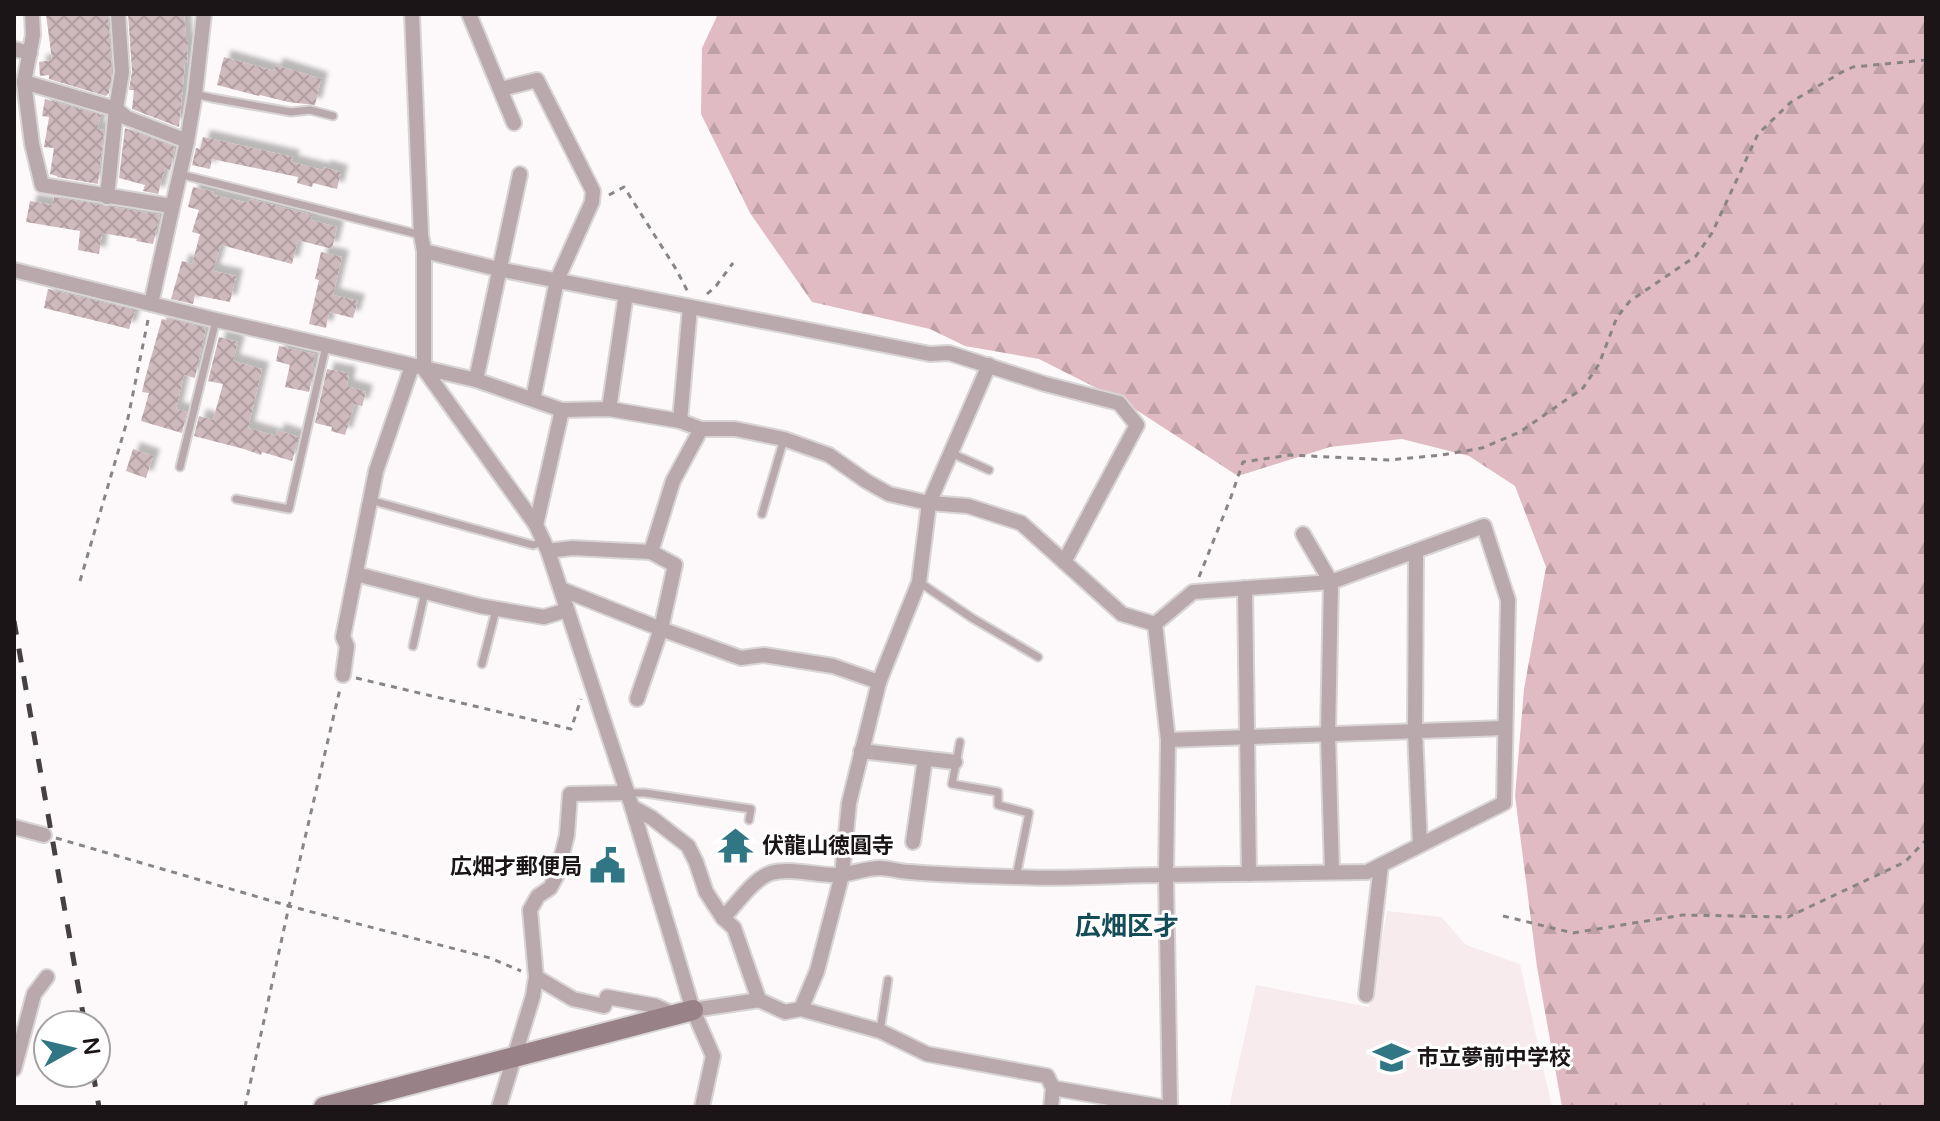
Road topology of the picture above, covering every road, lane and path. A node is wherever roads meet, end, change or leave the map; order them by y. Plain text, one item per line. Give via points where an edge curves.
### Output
1 (32, 14) edge
2 (118, 14) edge
3 (204, 14) edge
4 (412, 14) edge
5 (469, 14) edge
6 (14, 49) edge
7 (30, 53) junction
8 (1926, 60) edge
9 (24, 82) junction
10 (501, 89) junction
11 (195, 94) junction
12 (116, 109) junction
13 (333, 116) dead end
14 (514, 123) dead end
15 (187, 141) junction
16 (179, 174) junction
17 (520, 174) dead end
18 (107, 197) junction
19 (592, 202) junction
20 (171, 206) junction
21 (421, 235) junction
22 (424, 251) junction
23 (733, 263) dead end
24 (498, 269) junction
25 (14, 270) edge
26 (557, 280) junction
27 (626, 294) junction
28 (690, 303) junction
29 (151, 304) junction
30 (216, 320) junction
31 (326, 346) junction
32 (989, 365) junction
33 (418, 367) junction
34 (476, 380) junction
35 (533, 399) junction
36 (609, 409) junction
37 (562, 410) junction
38 (680, 421) junction
39 (701, 429) junction
40 (784, 439) junction
41 (950, 453) junction
42 (180, 467) dead end
43 (989, 470) dead end
44 (236, 499) dead end
45 (370, 500) junction
46 (929, 503) junction
47 (762, 514) dead end
48 (536, 525) junction
49 (1303, 534) dead end
50 (546, 547) junction
51 (1416, 551) junction
52 (651, 552) junction
53 (1064, 562) junction
54 (356, 574) junction
55 (80, 581) dead end
56 (919, 582) junction
57 (1331, 582) junction
58 (1245, 588) junction
59 (561, 589) junction
60 (425, 592) junction
61 (1193, 592) junction
62 (497, 608) junction
63 (567, 610) junction
64 (1155, 624) junction
65 (661, 629) junction
66 (413, 646) dead end
67 (1038, 657) dead end
68 (482, 664) dead end
69 (343, 675) junction
70 (879, 682) junction
71 (581, 697) dead end
72 (637, 699) dead end
73 (1505, 728) junction
74 (1415, 731) junction
75 (1328, 735) junction
76 (1247, 738) junction
77 (1168, 740) junction
78 (960, 742) dead end
79 (861, 751) junction
80 (925, 759) junction
81 (955, 762) junction
82 (630, 800) junction
83 (749, 820) dead end
84 (14, 827) edge
85 (44, 835) joint
86 (1926, 840) edge
87 (913, 842) dead end
88 (1420, 845) junction
89 (1381, 865) junction
90 (1332, 872) junction
91 (1249, 874) junction
92 (842, 875) junction
93 (1166, 875) junction
94 (1016, 877) junction
95 (289, 906) junction
96 (1503, 916) dead end
97 (723, 918) junction
98 (47, 977) dead end
99 (536, 977) junction
100 (888, 980) dead end
101 (1366, 995) dead end
102 (759, 1000) junction
103 (801, 1009) junction
104 (683, 1012) junction
105 (880, 1031) junction
106 (513, 1058) junction
107 (14, 1069) edge
108 (1053, 1088) junction
109 (337, 1106) edge
110 (245, 1107) edge
111 (499, 1107) edge
112 (702, 1107) edge
113 (1051, 1107) edge
114 (1162, 1107) edge
115 (1170, 1107) edge

1 - 7 street
2 - 12 street via 122,72
3 - 11 street
4 - 21 street
5 - 10 street
6 - 7 street
7 - 9 street
8 - 61 path via 1853,67 1791,102 1758,134 1696,256 1630,301 1583,388 1520,432 1482,448 1442,455 1389,460 1290,455 1243,462
9 - 12 street
9 - 18 street via 42,185
10 - 14 street
10 - 19 street via 537,80 593,191
11 - 13 lane
11 - 15 street
12 - 15 street
12 - 18 street
15 - 16 street
16 - 20 street
16 - 21 lane
17 - 24 street
18 - 20 street
19 - 26 street
19 - 28 path via 624,187 676,269
20 - 29 street
21 - 22 street
22 - 24 street
22 - 33 street
23 - 28 path via 716,286
24 - 26 street
24 - 34 street
25 - 29 street
26 - 27 street
26 - 35 street
27 - 28 street
27 - 36 street
28 - 32 street
28 - 38 street
29 - 30 street
29 - 55 path via 128,418
30 - 31 street
30 - 42 lane
31 - 33 street
31 - 44 lane via 289,509
32 - 41 street
32 - 53 street via 1119,403 1137,425
33 - 34 street
33 - 45 street via 376,471
33 - 48 street
34 - 35 street
35 - 37 street
36 - 37 street
36 - 38 street
37 - 48 street
38 - 39 street
39 - 40 street via 735,429
39 - 52 street via 673,481
40 - 46 street via 829,455 889,494
40 - 47 lane
41 - 43 lane
41 - 46 street
45 - 50 lane
45 - 54 street
46 - 53 street via 968,506 1021,523
46 - 56 street
48 - 50 street
49 - 57 street
50 - 52 street
50 - 59 street
51 - 57 street
51 - 73 street via 1484,526 1508,600
51 - 74 street
52 - 65 street via 675,565
53 - 64 street via 1122,614
54 - 60 street
54 - 69 street via 343,637
56 - 67 lane
56 - 70 street
57 - 58 street
57 - 75 street
58 - 61 street
58 - 76 street
59 - 63 street
59 - 65 street
60 - 62 street
60 - 66 lane
61 - 64 street
62 - 63 street via 544,617
62 - 68 lane
63 - 82 street
64 - 77 street
65 - 70 street via 741,658 764,655 833,666
65 - 72 street
69 - 71 path via 571,729
69 - 95 path
70 - 79 street
73 - 74 street
73 - 88 street via 1504,803
74 - 75 street
74 - 88 street
75 - 76 street
75 - 90 street
76 - 77 street
76 - 91 street
77 - 93 street
78 - 81 lane
79 - 80 street
79 - 92 street
80 - 81 street
80 - 87 street
81 - 94 lane via 952,784 998,792 998,805 1029,813
82 - 83 lane via 645,793 751,809
82 - 97 street via 688,846
82 - 99 street via 570,794 557,875 530,910
82 - 104 street
84 - 85 street
85 - 95 path
86 - 96 path via 1905,862 1788,917 1683,915 1573,933
88 - 89 street
89 - 90 street via 1367,872
89 - 101 street
90 - 91 street
91 - 93 street
92 - 94 street via 881,868
92 - 97 street via 770,873
92 - 103 street via 817,971
93 - 94 street
93 - 115 street
95 - 99 path via 490,958
95 - 110 path
97 - 102 street via 734,928
98 - 107 street via 34,994
99 - 104 street via 573,999 604,1006 607,997
99 - 106 street
100 - 105 lane
102 - 103 street via 785,1012
102 - 104 street
103 - 105 street
104 - 106 street
104 - 112 street via 713,1056
105 - 108 street via 927,1054 1047,1076
106 - 109 street
106 - 111 street
108 - 113 street
108 - 114 street

